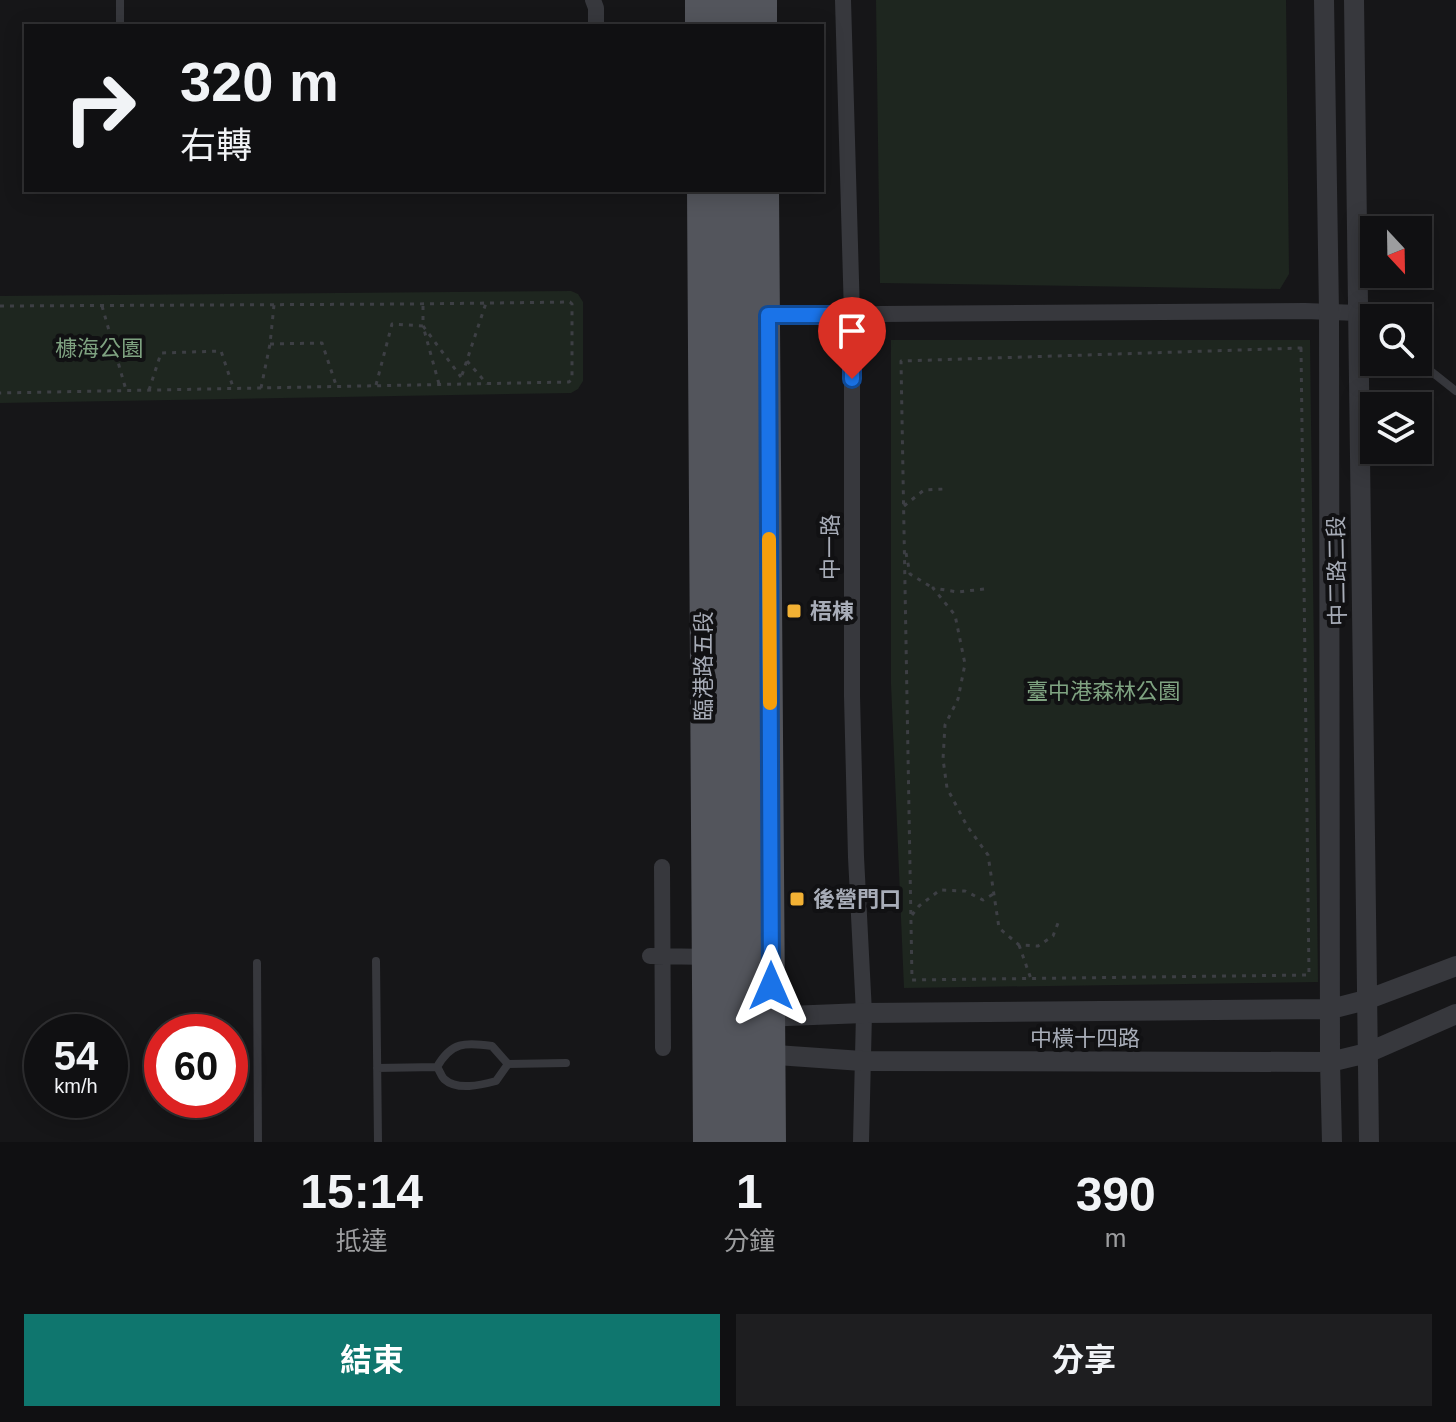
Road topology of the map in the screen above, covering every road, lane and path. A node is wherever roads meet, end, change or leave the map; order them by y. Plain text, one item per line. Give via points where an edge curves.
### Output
1 (120, 0) edge
2 (593, 0) edge
3 (698, 0) edge
4 (720, 0) edge
5 (742, 0) edge
6 (764, 0) edge
7 (843, 0) edge
8 (1324, 0) edge
9 (1354, 0) edge
10 (120, 24) edge
11 (596, 24) edge
12 (698, 24) edge
13 (720, 24) edge
14 (742, 24) edge
15 (764, 24) edge
16 (701, 192) edge
17 (722, 192) edge
18 (744, 192) edge
19 (766, 192) edge
20 (486, 303) junction
21 (274, 304) junction
22 (423, 304) junction
23 (1362, 304) edge
24 (0, 306) edge
25 (102, 306) junction
26 (1329, 312) junction
27 (735, 315) junction
28 (852, 315) junction
29 (1360, 316) edge
30 (423, 326) junction
31 (270, 344) junction
32 (467, 361) junction
33 (1432, 372) edge
34 (1362, 376) edge
35 (439, 384) junction
36 (487, 384) junction
37 (376, 385) junction
38 (336, 386) junction
39 (233, 388) junction
40 (261, 388) junction
41 (126, 390) junction
42 (149, 390) junction
43 (1456, 391) edge
44 (0, 393) edge
45 (945, 489) dead end
46 (904, 505) junction
47 (905, 543) junction
48 (933, 588) junction
49 (984, 589) dead end
50 (662, 867) dead end
51 (995, 893) junction
52 (911, 916) junction
53 (1058, 923) dead end
54 (1019, 945) junction
55 (738, 956) junction
56 (656, 957) junction
57 (376, 961) dead end
58 (257, 963) dead end
59 (1456, 966) edge
60 (1031, 979) junction
61 (1366, 1000) junction
62 (1331, 1009) junction
63 (864, 1013) junction
64 (1456, 1014) edge
65 (738, 1017) junction
66 (663, 1048) dead end
67 (1367, 1053) junction
68 (738, 1054) junction
69 (862, 1061) junction
70 (1330, 1062) junction
71 (566, 1063) dead end
72 (508, 1064) junction
73 (437, 1067) junction
74 (377, 1068) junction
75 (258, 1142) edge
76 (378, 1142) edge
77 (706, 1142) edge
78 (728, 1142) edge
79 (751, 1142) edge
80 (773, 1142) edge
81 (861, 1142) edge
82 (1332, 1142) edge
83 (1369, 1142) edge

1 - 10 lane
2 - 11 street
3 - 12 main road
4 - 13 main road
5 - 14 main road
6 - 15 main road
7 - 28 street, 中一路
8 - 26 street, 中二路二段
9 - 23 street, 中二路二段
16 - 27 main road, 臨港路五段
17 - 27 main road, 臨港路五段
18 - 27 main road, 臨港路五段
19 - 27 main road, 臨港路五段
20 - 22 path
20 - 32 path
20 - 36 path via 572,304 571,381
21 - 22 path
21 - 25 path
21 - 31 path
22 - 30 path
24 - 25 path
25 - 41 path
26 - 28 street
26 - 29 street
26 - 62 street, 中二路二段
27 - 28 street
27 - 55 main road, 臨港路五段
27 - 55 main road, 臨港路五段
28 - 63 street, 中一路 via 852,696
30 - 32 path via 461,377
30 - 35 path
30 - 37 path via 392,324
31 - 38 path via 322,343
31 - 40 path
32 - 36 path
33 - 43 lane
34 - 61 street, 中二路二段
35 - 36 path
35 - 37 path
37 - 38 path
38 - 40 path
39 - 40 path
39 - 42 path
39 - 42 path via 221,351 161,353
41 - 42 path
41 - 44 path
45 - 46 path via 924,490
46 - 47 path
46 - 60 path via 901,361 1301,348 1309,975
47 - 48 path via 910,574
47 - 52 path
48 - 49 path
48 - 51 path via 955,615 965,664 958,699 945,725 947,788 988,855
50 - 56 street
51 - 52 path via 983,900 965,891 940,890
51 - 54 path via 999,928
52 - 60 path via 912,980
53 - 54 path via 1053,936 1038,946
54 - 60 path
55 - 56 street
55 - 65 main road, 臨港路五段
55 - 65 main road, 臨港路五段
56 - 66 street
57 - 74 lane
58 - 75 lane
59 - 61 street, 中橫十四路
61 - 62 street, 中橫十四路
61 - 67 street, 中二路二段
62 - 63 street, 中橫十四路
62 - 70 street, 中二路二段
63 - 65 street, 中橫十四路
63 - 69 street, 中一路
64 - 67 street, 中橫十四路
65 - 68 main road, 臨港路五段
65 - 68 main road, 臨港路五段
67 - 70 street, 中橫十四路
67 - 83 street, 中二路二段
68 - 69 street, 中橫十四路
68 - 77 main road, 臨港路五段
68 - 78 main road, 臨港路五段
68 - 79 main road, 臨港路五段
68 - 80 main road, 臨港路五段
69 - 70 street, 中橫十四路
69 - 81 street, 中一路
70 - 82 street, 中二路二段
71 - 72 lane
72 - 73 lane via 496,1081 467,1086 444,1079
72 - 73 lane via 492,1046 469,1043 444,1054
73 - 74 lane
74 - 76 lane

